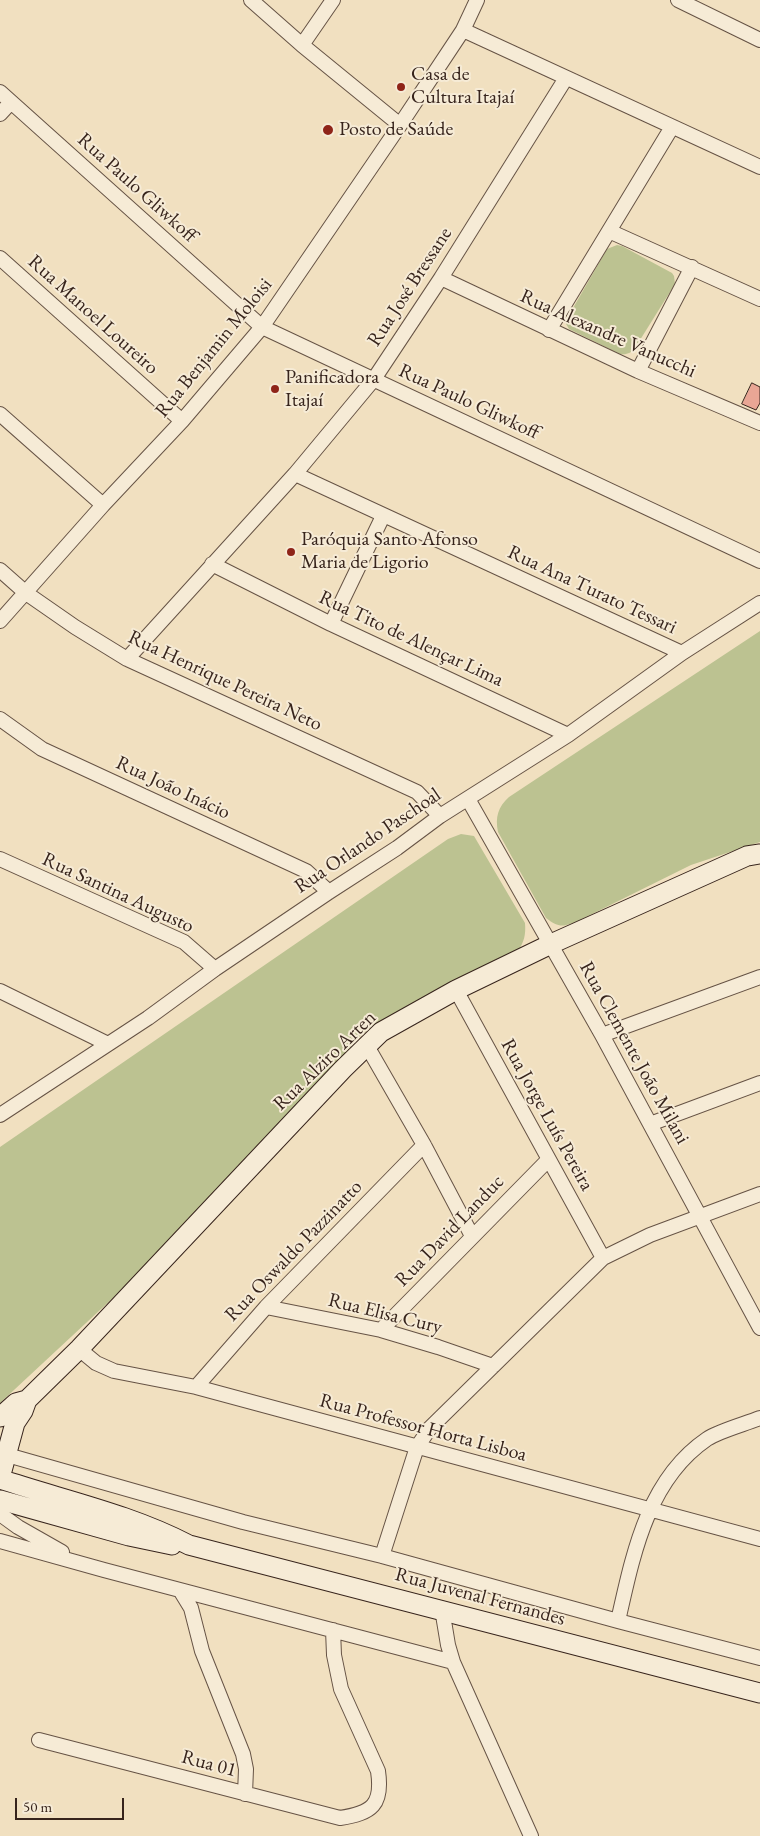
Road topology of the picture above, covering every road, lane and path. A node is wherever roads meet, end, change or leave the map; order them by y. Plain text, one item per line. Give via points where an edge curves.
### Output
1 (251, 0) edge
2 (333, 0) edge
3 (477, 0) edge
4 (678, 0) edge
5 (463, 30) junction
6 (760, 40) edge
7 (302, 45) junction
8 (566, 78) junction
9 (5, 97) edge
10 (0, 114) edge
11 (400, 125) junction
12 (672, 127) junction
13 (760, 167) edge
14 (609, 231) junction
15 (0, 258) edge
16 (692, 267) junction
17 (441, 278) junction
18 (760, 299) edge
19 (262, 327) junction
20 (549, 330) junction
21 (638, 371) junction
22 (374, 379) junction
23 (0, 414) edge
24 (182, 421) junction
25 (760, 423) edge
26 (295, 474) junction
27 (103, 505) junction
28 (383, 516) junction
29 (760, 561) edge
30 (212, 564) junction
31 (0, 570) edge
32 (26, 593) junction
33 (760, 603) edge
34 (0, 621) edge
35 (331, 624) junction
36 (682, 654) junction
37 (127, 659) junction
38 (0, 719) edge
39 (568, 735) junction
40 (468, 799) junction
41 (440, 816) junction
42 (760, 854) edge
43 (0, 859) edge
44 (328, 892) junction
45 (551, 944) junction
46 (215, 969) junction
47 (760, 977) edge
48 (456, 990) junction
49 (0, 991) edge
50 (602, 1035) junction
51 (108, 1044) junction
52 (367, 1046) junction
53 (760, 1083) edge
54 (0, 1115) edge
55 (650, 1124) junction
56 (424, 1145) junction
57 (548, 1160) junction
58 (760, 1194) edge
59 (700, 1215) junction
60 (472, 1236) junction
61 (603, 1258) junction
62 (266, 1306) junction
63 (755, 1308) edge
64 (760, 1328) edge
65 (381, 1330) junction
66 (79, 1349) junction
67 (493, 1366) junction
68 (196, 1387) junction
69 (27, 1400) junction
70 (0, 1417) edge
71 (760, 1418) edge
72 (417, 1447) junction
73 (3, 1454) edge
74 (0, 1478) edge
75 (2, 1503) edge
76 (650, 1510) junction
77 (756, 1535) edge
78 (0, 1541) edge
79 (189, 1545) junction
80 (382, 1556) junction
81 (104, 1570) junction
82 (180, 1590) junction
83 (442, 1610) junction
84 (618, 1621) junction
85 (333, 1630) junction
86 (760, 1658) edge
87 (452, 1662) junction
88 (760, 1693) edge
89 (40, 1740) dead end
90 (245, 1794) junction
91 (531, 1836) edge

1 - 7 street
2 - 7 street
3 - 5 street, Rua Benjamin Moloisi
4 - 6 street
5 - 8 street
5 - 11 street, Rua Benjamin Moloisi
7 - 11 street
8 - 12 street
8 - 17 street, Rua José Bressane
9 - 10 street
9 - 19 street, Rua Paulo Gliwkoff
11 - 19 street, Rua Benjamin Moloisi
12 - 13 street
12 - 14 street
14 - 16 street
14 - 20 street
15 - 24 street, Rua Manoel Loureiro
16 - 18 street
16 - 21 street
17 - 20 street, Rua Alexandre Vanucchi
17 - 22 street, Rua José Bressane
19 - 22 street, Rua Paulo Gliwkoff
19 - 24 street, Rua Benjamin Moloisi
20 - 21 street, Rua Alexandre Vanucchi
21 - 25 street, Rua Alexandre Vanucchi
22 - 26 street, Rua José Bressane
22 - 29 street, Rua Paulo Gliwkoff
23 - 27 street
24 - 27 street, Rua Benjamin Moloisi
26 - 28 street, Rua Ana Turato Tessari
26 - 30 street, Rua José Bressane
27 - 32 street, Rua Benjamin Moloisi
28 - 35 street
28 - 36 street, Rua Ana Turato Tessari
30 - 35 street, Rua Tito de Alençar Lima
30 - 37 street, Rua José Bressane
31 - 32 street, Rua Henrique Pereira Neto
32 - 34 street, Rua Benjamin Moloisi
32 - 37 street, Rua Henrique Pereira Neto
33 - 36 street, Rua Orlando Paschoal
35 - 39 street, Rua Tito de Alençar Lima
36 - 39 street, Rua Orlando Paschoal
37 - 41 street, Rua Henrique Pereira Neto via 417,792
38 - 44 street, Rua João Inácio via 42,749 306,871
39 - 40 street, Rua Orlando Paschoal
40 - 41 street, Rua Orlando Paschoal
40 - 45 street, Rua Clemente João Milani
41 - 44 street, Rua Orlando Paschoal
42 - 45 street, Rua Alziro Arten via 747,856
43 - 46 street, Rua Santina Augusto via 184,942
44 - 46 street, Rua Orlando Paschoal
45 - 48 street, Rua Alziro Arten
45 - 50 street, Rua Clemente João Milani
46 - 51 street, Rua Orlando Paschoal
47 - 50 street
48 - 52 street, Rua Alziro Arten via 381,1032
48 - 57 street, Rua Jorge Luís Pereira
49 - 51 street
50 - 55 street, Rua Clemente João Milani
51 - 54 street, Rua Orlando Paschoal
52 - 56 street
52 - 66 street, Rua Alziro Arten
53 - 55 street
55 - 59 street, Rua Clemente João Milani
56 - 60 street
56 - 62 street, Rua Oswaldo Pazzinatto
57 - 60 street, Rua David Landuc
57 - 61 street, Rua Jorge Luís Pereira
58 - 59 street
59 - 61 street
59 - 63 street, Rua Clemente João Milani
60 - 65 street, Rua David Landuc
61 - 67 street
62 - 65 street, Rua Elisa Cury
62 - 68 street, Rua Oswaldo Pazzinatto
63 - 64 street, Rua Clemente João Milani
65 - 67 street, Rua Elisa Cury
66 - 68 street, Rua Professor Horta Lisboa via 96,1363 114,1371
66 - 69 street, Rua Alziro Arten
67 - 72 street via 430,1428
68 - 72 street, Rua Professor Horta Lisboa
69 - 70 street, Rua Alziro Arten via 16,1402
69 - 73 street, Rua Alziro Arten
71 - 76 street via 708,1438 666,1480
72 - 76 street, Rua Professor Horta Lisboa
72 - 80 street
73 - 74 street, Rua Alziro Arten
73 - 80 street, Rua Juvenal Fernandes via 243,1522
74 - 79 street via 135,1521
75 - 79 street via 167,1545
75 - 81 street via 49,1546 79,1562
76 - 77 street, Rua Professor Horta Lisboa
76 - 84 street via 631,1564
78 - 81 street
79 - 83 street, Rua Juvenal Fernandes
80 - 84 street, Rua Juvenal Fernandes
81 - 82 street
82 - 85 street
82 - 90 street via 191,1608 202,1651 243,1754
83 - 87 street
83 - 88 street, Rua Juvenal Fernandes
84 - 86 street, Rua Juvenal Fernandes
85 - 87 street
85 - 90 street, Rua 01 via 341,1689 378,1771 379,1794 367,1811 340,1818
87 - 91 street
89 - 90 street, Rua 01

